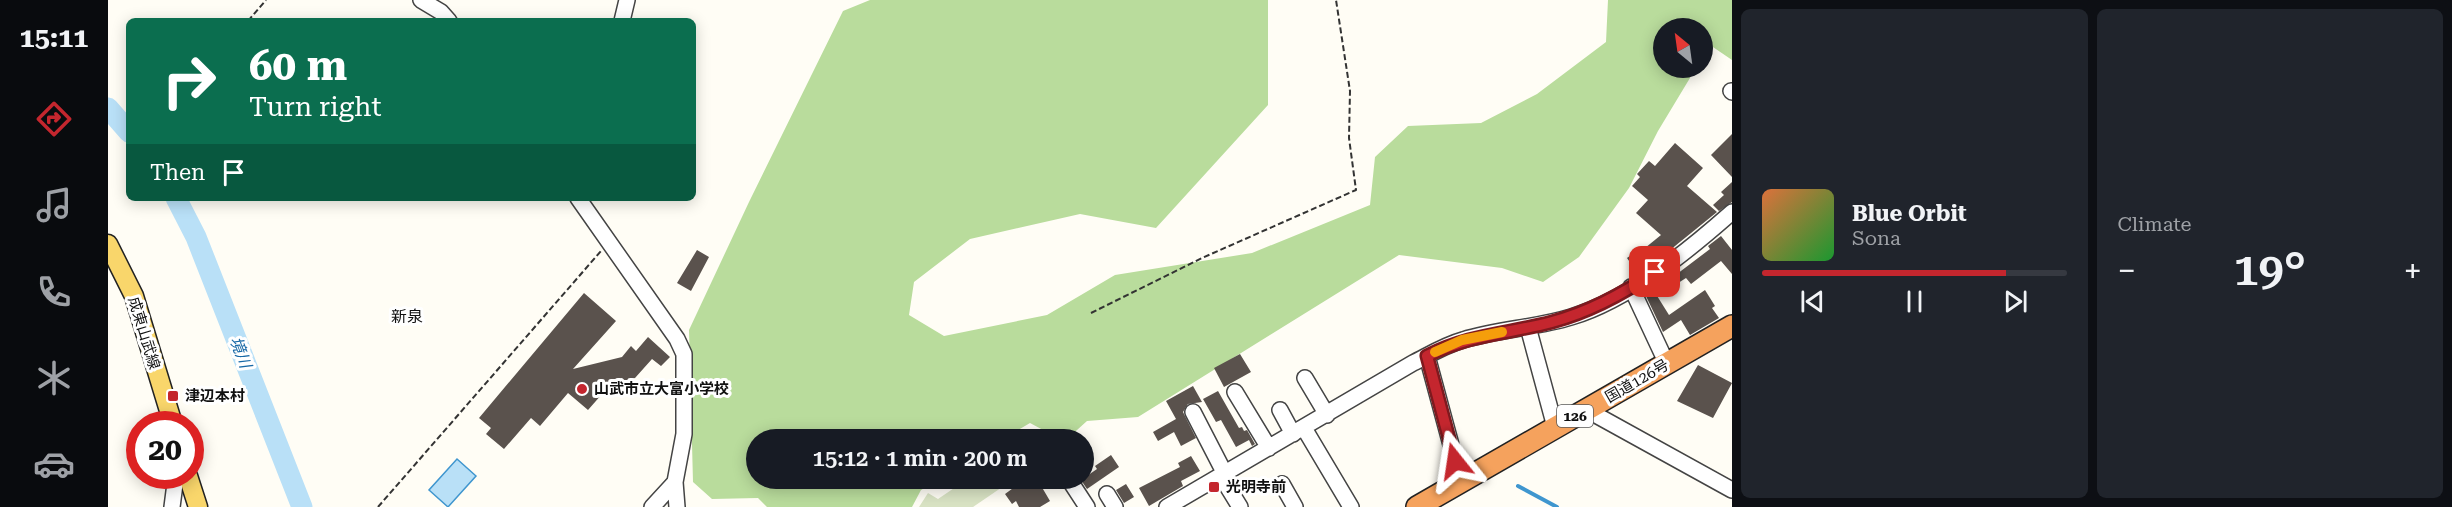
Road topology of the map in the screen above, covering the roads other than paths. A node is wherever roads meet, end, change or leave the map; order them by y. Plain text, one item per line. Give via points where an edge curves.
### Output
1 (421, 0) edge
2 (627, 0) edge
3 (444, 11) edge
4 (623, 18) edge
5 (582, 201) edge
6 (1730, 218) edge
7 (108, 244) edge
8 (1631, 287) junction
9 (1732, 326) edge
10 (1528, 327) junction
11 (1427, 356) junction
12 (1667, 364) junction
13 (1305, 378) dead end
14 (1235, 392) dead end
15 (1280, 410) dead end
16 (1587, 410) junction
17 (169, 411) edge
18 (1193, 412) dead end
19 (1327, 415) junction
20 (1556, 428) junction
21 (1299, 431) junction
22 (1269, 448) junction
23 (1223, 475) junction
24 (675, 482) junction
25 (1461, 482) junction
26 (1282, 484) dead end
27 (174, 489) edge
28 (192, 489) edge
29 (1075, 489) edge
30 (1732, 490) edge
31 (172, 507) edge
32 (198, 507) edge
33 (652, 507) edge
34 (677, 507) edge
35 (1087, 507) edge
36 (1167, 507) edge
37 (1240, 507) edge
38 (1295, 507) edge
39 (1352, 507) edge
40 (1417, 507) edge

1 - 3 street
2 - 4 street
5 - 24 street via 684,354 684,434
6 - 8 street
7 - 17 main road, 成東山武線 via 134,296
8 - 10 street via 1574,316
8 - 12 street
9 - 12 highway, 国道126号 / 126
10 - 11 street via 1462,340
10 - 20 street
11 - 19 street
11 - 25 street
12 - 16 highway, 国道126号 / 126
13 - 19 street
14 - 22 street
15 - 21 street
16 - 20 highway, 国道126号 / 126
16 - 30 street
18 - 23 street
19 - 21 street
20 - 25 highway, 国道126号 / 126
21 - 22 street
21 - 39 street
22 - 23 street
23 - 36 street
23 - 37 street
24 - 33 street
24 - 34 street
25 - 40 highway, 国道126号 / 126
26 - 38 street
27 - 31 street
28 - 32 main road
29 - 35 street

